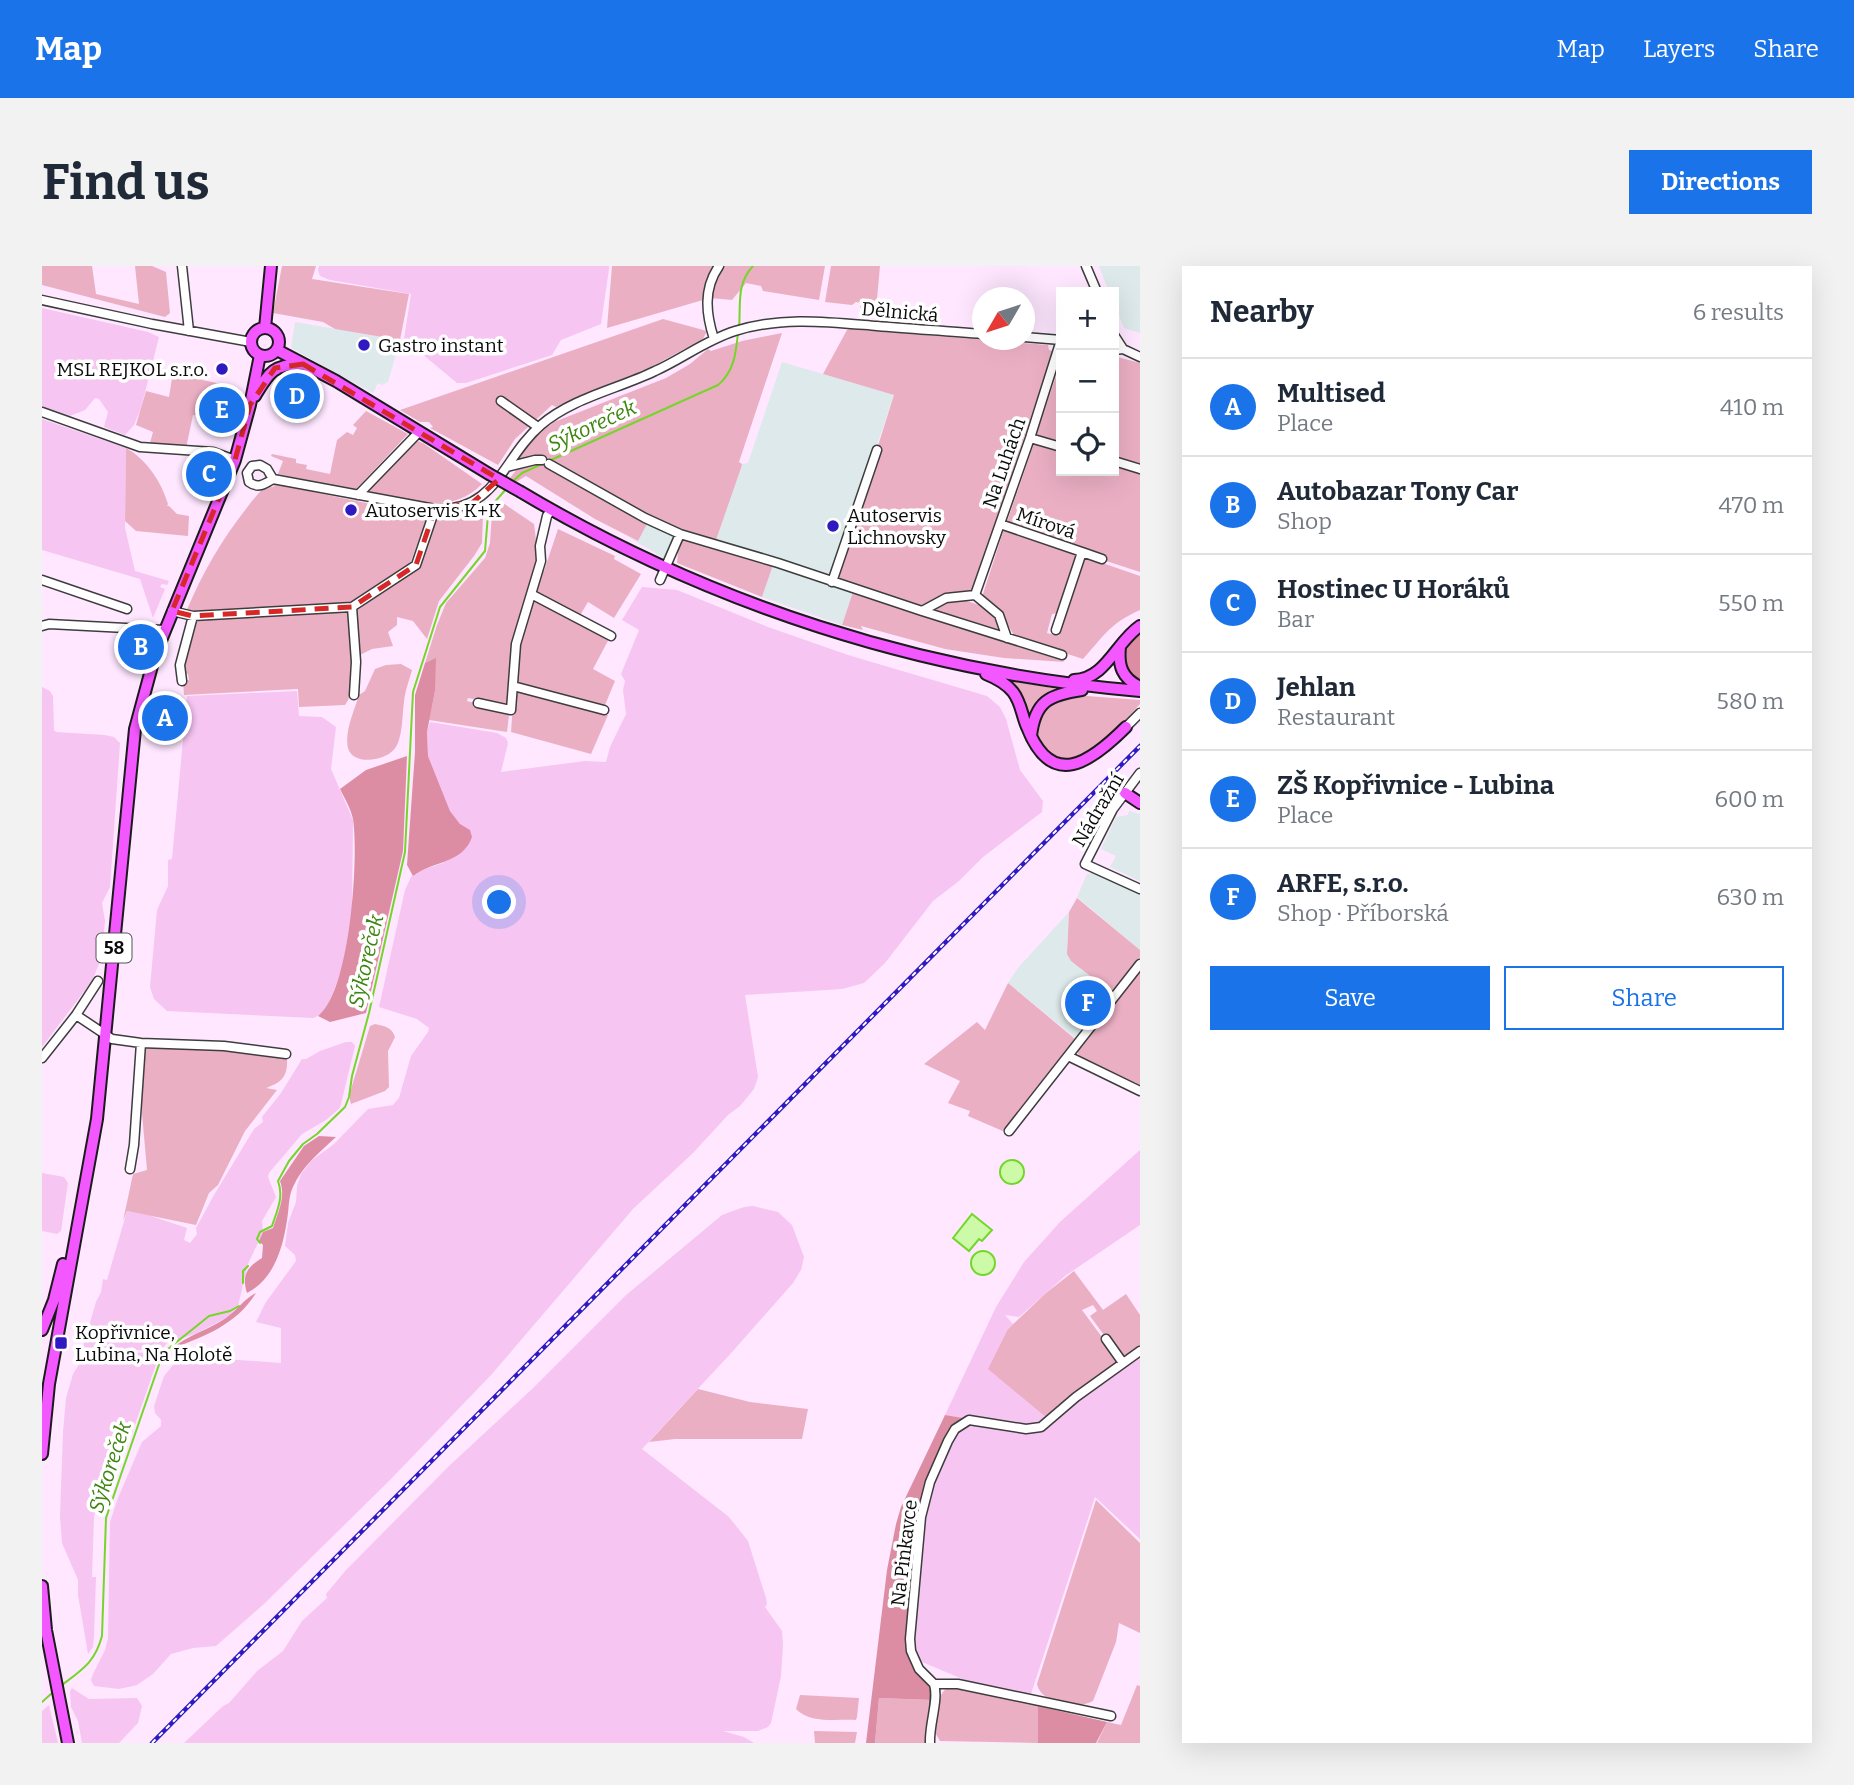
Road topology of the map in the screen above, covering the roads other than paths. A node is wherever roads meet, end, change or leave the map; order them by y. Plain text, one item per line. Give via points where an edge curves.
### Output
1 (182, 266) edge
2 (271, 266) edge
3 (719, 266) edge
4 (1086, 266) edge
5 (1095, 287) edge
6 (42, 300) edge
7 (265, 328) junction
8 (189, 331) junction
9 (972, 333) edge
10 (1035, 338) edge
11 (714, 339) junction
12 (1056, 340) edge
13 (251, 342) junction
14 (277, 349) junction
15 (1119, 349) edge
16 (1058, 350) edge
17 (260, 355) junction
18 (1140, 357) edge
19 (303, 364) junction
20 (501, 401) dead end
21 (250, 405) junction
22 (42, 412) edge
23 (538, 428) junction
24 (419, 432) junction
25 (1030, 438) junction
26 (1056, 446) edge
27 (877, 450) dead end
28 (235, 460) junction
29 (1119, 463) edge
30 (507, 467) junction
31 (1140, 469) edge
32 (273, 479) dead end
33 (358, 495) junction
34 (435, 509) junction
35 (551, 510) junction
36 (1000, 524) junction
37 (680, 534) junction
38 (1082, 552) junction
39 (1102, 559) dead end
40 (665, 568) junction
41 (42, 580) edge
42 (660, 580) dead end
43 (832, 582) junction
44 (531, 593) junction
45 (975, 595) junction
46 (352, 607) junction
47 (127, 609) dead end
48 (172, 611) junction
49 (922, 611) junction
50 (193, 616) junction
51 (42, 626) edge
52 (1140, 626) edge
53 (1056, 630) dead end
54 (164, 631) junction
55 (611, 636) dead end
56 (1007, 638) junction
57 (1120, 645) junction
58 (1062, 655) dead end
59 (967, 666) junction
60 (182, 681) dead end
61 (1050, 681) junction
62 (513, 686) junction
63 (1095, 688) junction
64 (1140, 689) edge
65 (354, 695) dead end
66 (478, 703) dead end
67 (604, 710) dead end
68 (1140, 713) edge
69 (1126, 727) joint
70 (1031, 736) junction
71 (1140, 773) edge
72 (1125, 793) junction
73 (1140, 803) edge
74 (1140, 888) edge
75 (1140, 964) edge
76 (98, 981) dead end
77 (76, 1015) junction
78 (106, 1035) junction
79 (141, 1043) junction
80 (286, 1054) dead end
81 (1068, 1056) junction
82 (42, 1058) edge
83 (1140, 1091) edge
84 (1009, 1130) dead end
85 (91, 1156) junction
86 (130, 1169) dead end
87 (42, 1330) edge
88 (1106, 1339) dead end
89 (1140, 1351) edge
90 (1123, 1363) junction
91 (42, 1454) edge
92 (42, 1586) edge
93 (44, 1630) edge
94 (934, 1684) junction
95 (1111, 1716) dead end
96 (68, 1743) edge
97 (930, 1743) edge

1 - 8 street
2 - 7 main road
3 - 11 street via 706,308
4 - 5 street
6 - 8 street
7 - 13 main road via 256,331
7 - 14 main road via 276,335
8 - 13 street
9 - 11 street, Dělnická via 814,321 768,323
10 - 12 street
11 - 23 street, Dělnická via 651,373 573,405
13 - 17 main road
14 - 17 main road via 269,356
14 - 19 main road
15 - 18 street
16 - 25 street, Na Luhách
17 - 21 main road, 58
19 - 21 main road via 281,365 270,372
19 - 24 main road
20 - 23 street
21 - 28 main road, 58
22 - 28 street via 140,447 213,452
23 - 30 street, Dělnická
24 - 33 street
24 - 35 main road, bridge
25 - 26 street
25 - 36 street, Na Luhách
27 - 43 street
28 - 48 main road, 58
29 - 31 street
30 - 34 street, Dělnická via 477,501 460,508
30 - 37 street via 546,462
32 - 33 street, Dělnická
33 - 34 street, Dělnická
34 - 46 street via 416,565
35 - 40 main road
35 - 44 street
36 - 38 street, Mírová
36 - 45 street, Na Luhách
37 - 40 street
37 - 43 street
38 - 39 street, Mírová
38 - 53 street, Mírová
40 - 42 street
40 - 59 main road via 830,630
41 - 47 street
43 - 49 street
44 - 55 street
44 - 62 street via 516,644
45 - 49 street via 946,598
45 - 56 street via 999,615
46 - 50 street
46 - 65 street
48 - 50 street
48 - 54 main road, 58
49 - 56 street
50 - 60 street via 180,665
51 - 54 street
52 - 57 main road
54 - 78 main road, 58 via 135,729
56 - 58 street
57 - 61 main road via 1093,676
57 - 64 main road via 1122,671
59 - 61 main road
59 - 70 main road via 1012,690
61 - 63 main road
62 - 66 street via 511,709
62 - 67 street
63 - 64 main road
63 - 70 main road via 1048,699 1034,716
68 - 69 street
69 - 70 main road via 1091,758 1070,765 1047,759
71 - 72 street, Nádražní
72 - 73 main road
72 - 74 street, Nádražní via 1085,864
75 - 81 street
76 - 77 street
77 - 78 street
77 - 82 street
78 - 79 street
78 - 85 main road, 58
79 - 80 street
79 - 86 street
81 - 83 street
81 - 84 street
85 - 87 main road
85 - 91 main road, 58 via 51,1372
88 - 90 street
89 - 90 street, Na Pinkavce
90 - 94 street, Na Pinkavce via 1041,1427 969,1420 952,1433 930,1482 921,1517 910,1639 915,1662
92 - 93 main road
93 - 96 main road
94 - 95 street via 958,1684
94 - 97 street

